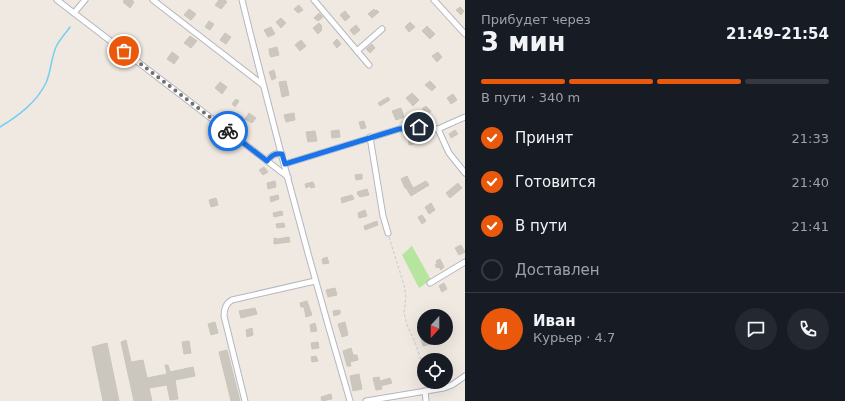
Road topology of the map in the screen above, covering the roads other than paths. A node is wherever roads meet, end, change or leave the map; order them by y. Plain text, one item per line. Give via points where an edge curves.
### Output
1 (57, 0) edge
2 (85, 0) edge
3 (153, 0) edge
4 (242, 0) edge
5 (314, 0) edge
6 (434, 0) edge
7 (74, 13) junction
8 (382, 29) dead end
9 (465, 34) edge
10 (357, 51) junction
11 (369, 65) dead end
12 (263, 85) junction
13 (465, 117) edge
14 (438, 129) junction
15 (370, 137) junction
16 (282, 154) junction
17 (267, 161) junction
18 (285, 164) junction
19 (465, 173) edge
20 (288, 177) junction
21 (388, 233) road end
22 (465, 262) edge
23 (315, 281) junction
24 (430, 283) dead end
25 (465, 376) edge
26 (425, 391) junction
27 (245, 401) edge
28 (350, 401) edge
29 (366, 401) edge
30 (426, 401) edge

1 - 7 street
2 - 7 street
3 - 12 street
4 - 12 street
5 - 10 street
6 - 9 street
7 - 17 street
8 - 10 street
10 - 11 street
12 - 16 street
13 - 14 street
14 - 15 street via 399,129
14 - 19 street via 449,152
15 - 18 street
15 - 21 street
16 - 17 street via 273,154
16 - 18 street
17 - 20 street
18 - 20 street
20 - 23 street
22 - 24 street
23 - 27 street via 228,302 224,316
23 - 28 street
25 - 26 street via 452,385
26 - 29 street
26 - 30 street

